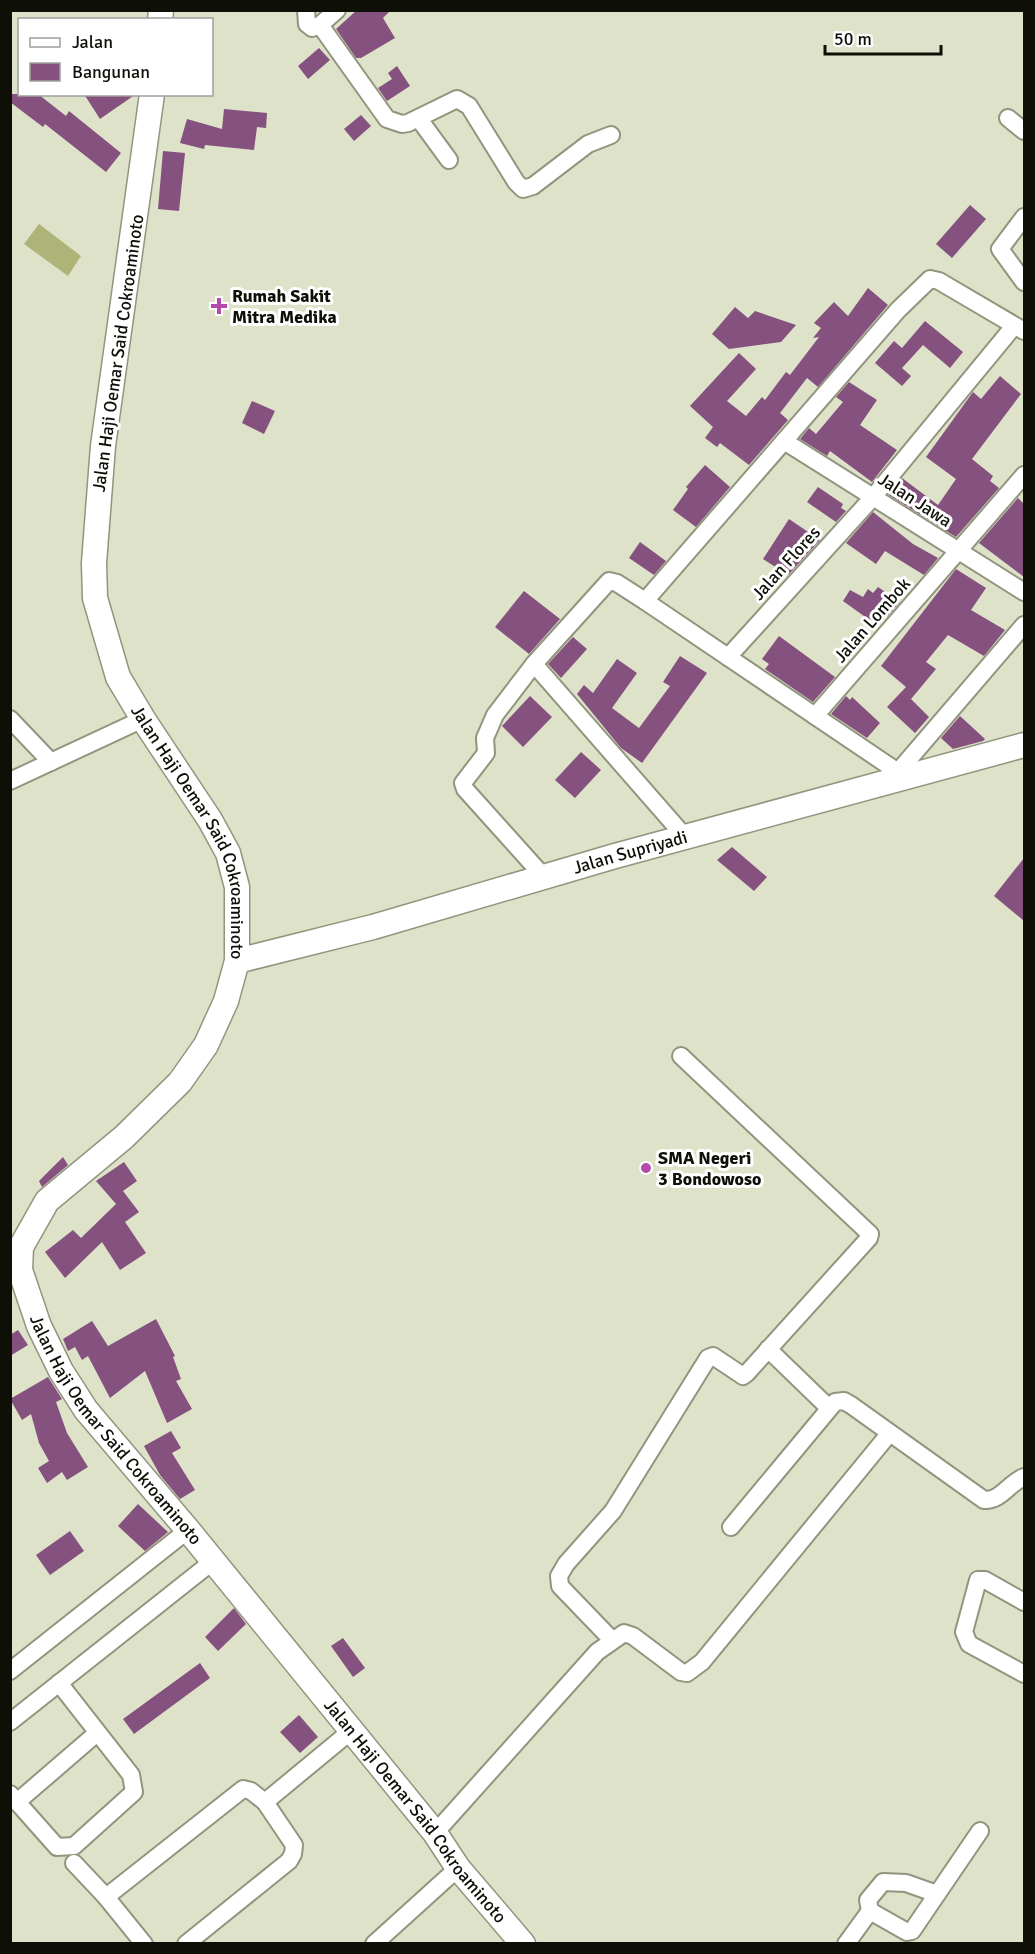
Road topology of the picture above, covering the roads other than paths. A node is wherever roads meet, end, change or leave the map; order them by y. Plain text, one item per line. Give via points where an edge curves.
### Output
1 (306, 10) edge
2 (337, 10) edge
3 (320, 25) junction
4 (152, 96) edge
5 (1008, 118) dead end
6 (419, 119) junction
7 (1024, 131) edge
8 (611, 135) dead end
9 (449, 159) dead end
10 (1024, 217) edge
11 (1024, 282) edge
12 (1019, 328) edge
13 (784, 441) junction
14 (1024, 475) edge
15 (874, 496) junction
16 (960, 551) junction
17 (1024, 592) edge
18 (645, 601) junction
19 (1024, 625) edge
20 (728, 657) junction
21 (534, 664) junction
22 (815, 716) junction
23 (10, 719) edge
24 (143, 720) junction
25 (1021, 750) edge
26 (51, 762) junction
27 (894, 776) junction
28 (10, 782) edge
29 (686, 838) junction
30 (544, 877) junction
31 (237, 961) junction
32 (681, 1056) dead end
33 (768, 1349) junction
34 (829, 1408) junction
35 (889, 1434) junction
36 (1024, 1477) edge
37 (731, 1527) dead end
38 (188, 1530) junction
39 (212, 1562) junction
40 (1024, 1602) edge
41 (612, 1640) junction
42 (10, 1671) edge
43 (1024, 1674) edge
44 (59, 1683) junction
45 (10, 1722) edge
46 (351, 1731) junction
47 (97, 1733) junction
48 (14, 1798) edge
49 (265, 1802) junction
50 (980, 1831) dead end
51 (435, 1833) junction
52 (74, 1863) dead end
53 (458, 1868) junction
54 (938, 1894) junction
55 (106, 1897) junction
56 (870, 1911) junction
57 (144, 1944) edge
58 (186, 1944) edge
59 (374, 1944) edge
60 (523, 1944) edge
61 (846, 1944) edge

1 - 3 street via 309,26
2 - 3 street
3 - 6 street via 387,120 402,124
4 - 24 street, Jalan Haji Oemar Said Cokroaminoto via 103,446 94,563 95,598 118,677
5 - 7 street
6 - 8 street via 451,100 463,101 524,189 588,144
6 - 9 street
10 - 11 street via 1000,249
12 - 13 street via 930,279 898,310
12 - 15 street, Jalan Flores
13 - 15 street, Jalan Jawa
13 - 18 street
14 - 16 street, Jalan Lombok
15 - 16 street, Jalan Jawa
15 - 20 street, Jalan Flores
16 - 17 street, Jalan Jawa
16 - 22 street, Jalan Lombok
18 - 20 street
18 - 21 street via 609,582
19 - 27 street
20 - 22 street
21 - 29 street
21 - 30 street via 495,715 486,738 487,750 463,786
22 - 27 street
23 - 26 street
24 - 26 street
24 - 31 street, Jalan Haji Oemar Said Cokroaminoto via 228,853 237,887
25 - 27 street, Jalan Supriyadi
26 - 28 street
27 - 29 street, Jalan Supriyadi
29 - 30 street, Jalan Supriyadi
30 - 31 street, Jalan Supriyadi via 374,927
31 - 38 street, Jalan Haji Oemar Said Cokroaminoto via 226,1001 206,1045 180,1082 124,1137 47,1201 21,1247 20,1270 27,1298 61,1371 86,1410
32 - 33 street via 870,1234
33 - 34 street
33 - 41 street via 743,1376 719,1358 708,1358 619,1503 559,1576 560,1586
34 - 35 street via 843,1401
34 - 37 street
35 - 36 street via 984,1500 1000,1497 1013,1482
35 - 41 street via 693,1670 681,1672 633,1636 624,1633
38 - 39 street, Jalan Haji Oemar Said Cokroaminoto
38 - 42 street
39 - 44 street
39 - 46 street, Jalan Haji Oemar Said Cokroaminoto
40 - 43 street via 986,1580 978,1580 964,1632 969,1644
41 - 51 street via 514,1742
44 - 45 street
44 - 47 street
46 - 49 street
46 - 51 street, Jalan Haji Oemar Said Cokroaminoto
47 - 48 street
47 - 48 street via 131,1775 134,1792 74,1846 57,1847
49 - 55 street via 243,1789
49 - 58 street via 294,1845 293,1854
50 - 54 street
51 - 53 street, Jalan Haji Oemar Said Cokroaminoto
52 - 55 street
53 - 59 street
53 - 60 street, Jalan Haji Oemar Said Cokroaminoto
54 - 56 street via 906,1883 883,1882 868,1900
54 - 56 street via 918,1925 907,1932
55 - 57 street
56 - 61 street

